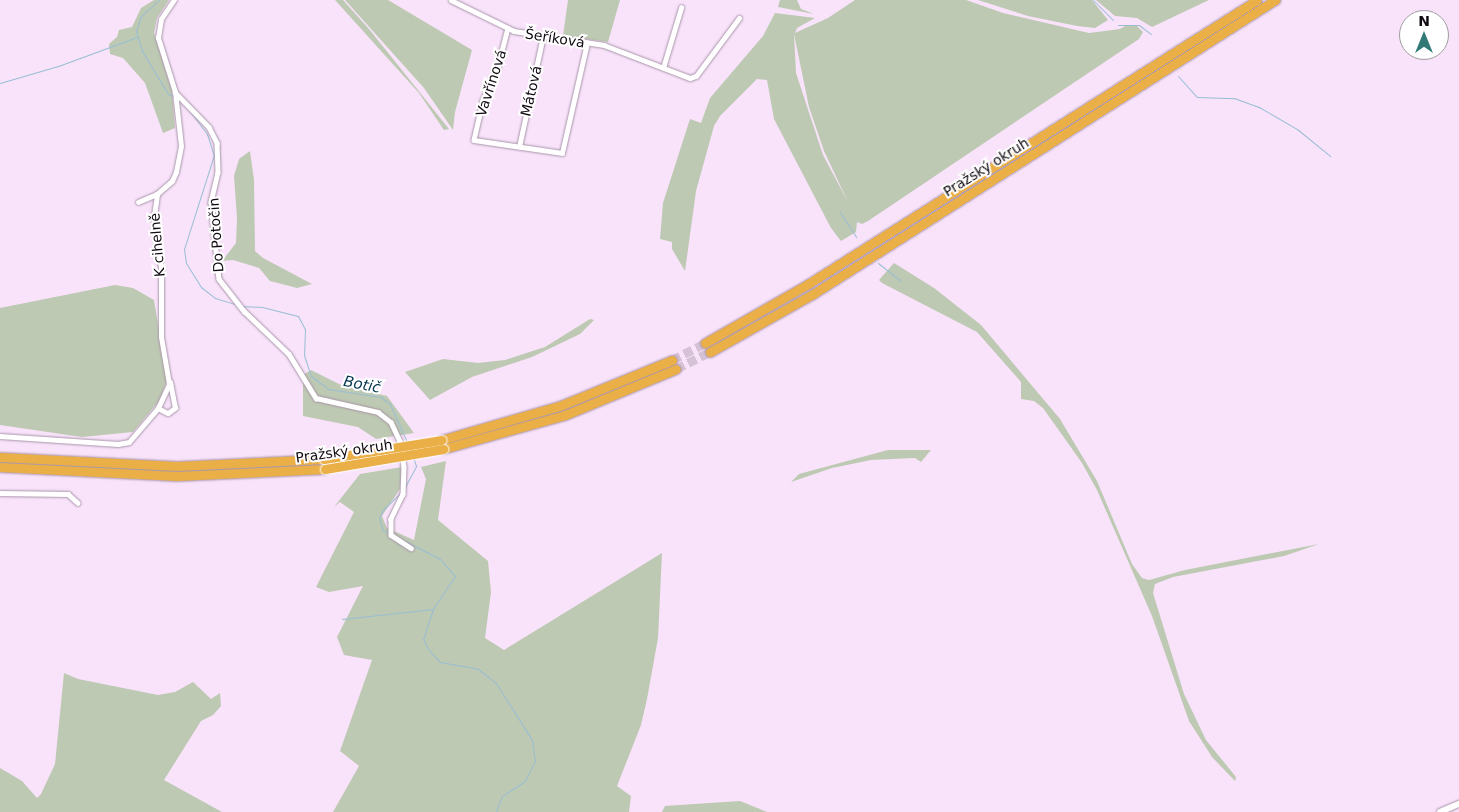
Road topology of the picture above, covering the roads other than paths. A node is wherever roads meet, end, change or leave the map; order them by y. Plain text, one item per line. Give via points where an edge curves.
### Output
1 (174, 0) edge
2 (450, 0) edge
3 (1257, 0) edge
4 (1275, 0) edge
5 (681, 8) dead end
6 (739, 18) dead end
7 (508, 28) junction
8 (543, 36) junction
9 (587, 43) junction
10 (663, 68) junction
11 (175, 95) junction
12 (519, 147) junction
13 (157, 194) junction
14 (138, 202) dead end
15 (705, 343) tunnel mouth
16 (710, 352) tunnel mouth
17 (672, 360) tunnel mouth
18 (676, 369) tunnel mouth
19 (169, 375) junction
20 (158, 408) junction
21 (0, 436) edge
22 (0, 457) edge
23 (324, 464) junction
24 (0, 467) edge
25 (0, 492) edge
26 (78, 503) dead end
27 (411, 548) dead end
28 (1459, 804) edge
29 (1440, 812) edge

1 - 11 street, K cihelně via 161,19 158,38
2 - 7 street, Šeříková
3 - 15 highway, Pražský okruh via 808,284
4 - 16 highway, Pražský okruh via 813,294
5 - 10 street
6 - 10 street, Šeříková via 696,76 690,78
7 - 8 street, Šeříková
7 - 12 street, Vavřínová via 498,67 483,101 474,140
8 - 9 street, Šeříková
8 - 12 street, Mátová
9 - 10 street, Šeříková via 604,45
9 - 12 street, Vavřínová via 562,153
11 - 13 street, K cihelně via 180,157 172,181
11 - 27 street, Do Potočin via 209,127 217,143 218,172 211,202 219,279 244,311 289,354 316,398 378,412 391,422 401,443 404,467 403,494 392,519 391,535
13 - 14 street
13 - 19 street, K cihelně via 154,216 161,268 161,337
17 - 23 highway, Pražský okruh, bridge via 562,405 441,440
18 - 23 highway, Pražský okruh, bridge via 565,415 443,450
19 - 20 street, K cihelně
19 - 20 street, K cihelně via 175,408 168,414
20 - 21 street, K cihelně via 129,442 118,444
22 - 23 highway, Pražský okruh via 194,466
23 - 24 highway, Pražský okruh via 185,476
25 - 26 street via 68,494
28 - 29 street

